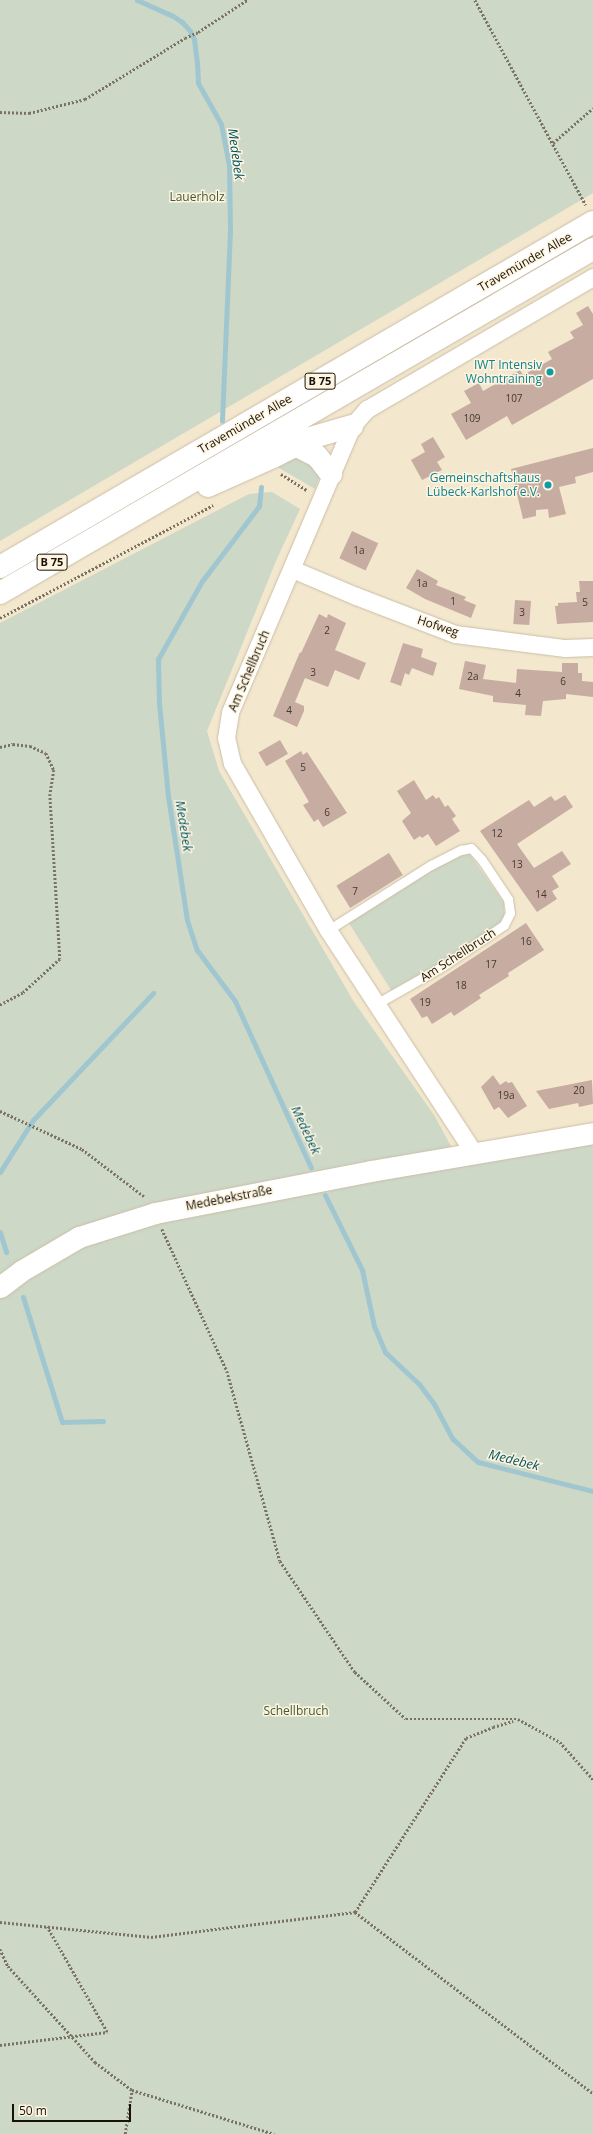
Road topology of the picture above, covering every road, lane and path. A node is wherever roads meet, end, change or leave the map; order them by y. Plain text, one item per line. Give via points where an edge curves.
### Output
1 (247, 0) edge
2 (475, 0) edge
3 (593, 108) edge
4 (0, 112) edge
5 (552, 143) junction
6 (591, 217) edge
7 (593, 249) edge
8 (593, 277) edge
9 (352, 426) junction
10 (297, 446) junction
11 (274, 471) dead end
12 (331, 474) junction
13 (321, 498) junction
14 (219, 501) dead end
15 (104, 532) junction
16 (0, 566) edge
17 (292, 569) junction
18 (0, 593) edge
19 (0, 618) edge
20 (593, 647) edge
21 (0, 747) edge
22 (328, 930) junction
23 (376, 1004) junction
24 (0, 1005) edge
25 (0, 1111) edge
26 (593, 1133) edge
27 (474, 1153) junction
28 (154, 1213) junction
29 (0, 1287) edge
30 (518, 1719) junction
31 (593, 1779) edge
32 (355, 1912) junction
33 (0, 1922) edge
34 (47, 1926) junction
35 (0, 1949) edge
36 (71, 2036) junction
37 (0, 2045) edge
38 (132, 2090) junction
39 (593, 2093) edge
40 (125, 2134) edge
41 (274, 2134) edge

1 - 4 path via 85,99 28,113
2 - 5 path
3 - 5 path
5 - 6 path
6 - 16 highway, Travemünder Allee / B 75
7 - 15 highway, Travemünder Allee / B 75
8 - 9 street via 367,408
9 - 10 highway via 310,438
9 - 12 street, Am Schellbruch
10 - 12 highway via 317,456
10 - 15 highway
11 - 13 path
12 - 13 street, Am Schellbruch
13 - 17 street, Am Schellbruch
14 - 19 path
15 - 18 highway, Travemünder Allee / B 75
17 - 20 street, Hofweg via 455,634 565,648
17 - 22 street, Am Schellbruch via 230,712 226,738 232,763
21 - 24 path via 13,744 30,746 46,753 54,770 50,794 60,959 24,993
22 - 23 street, Am Schellbruch
22 - 23 lane, Am Schellbruch via 431,865 471,848 482,860 508,900 510,913 504,925 444,966
23 - 27 street, Am Schellbruch
25 - 28 path via 82,1149 148,1199
26 - 27 street
27 - 28 street, Medebekstraße
28 - 29 street, Medebekstraße via 79,1237 21,1271
28 - 30 path via 227,1371 280,1561 355,1672 406,1719
30 - 31 path via 560,1742
30 - 32 path via 466,1738
32 - 34 path via 151,1937
32 - 39 path
33 - 34 path
34 - 36 path via 107,2032
35 - 36 path via 8,1966
36 - 37 path
36 - 38 path via 95,2062
38 - 40 path
38 - 41 path

